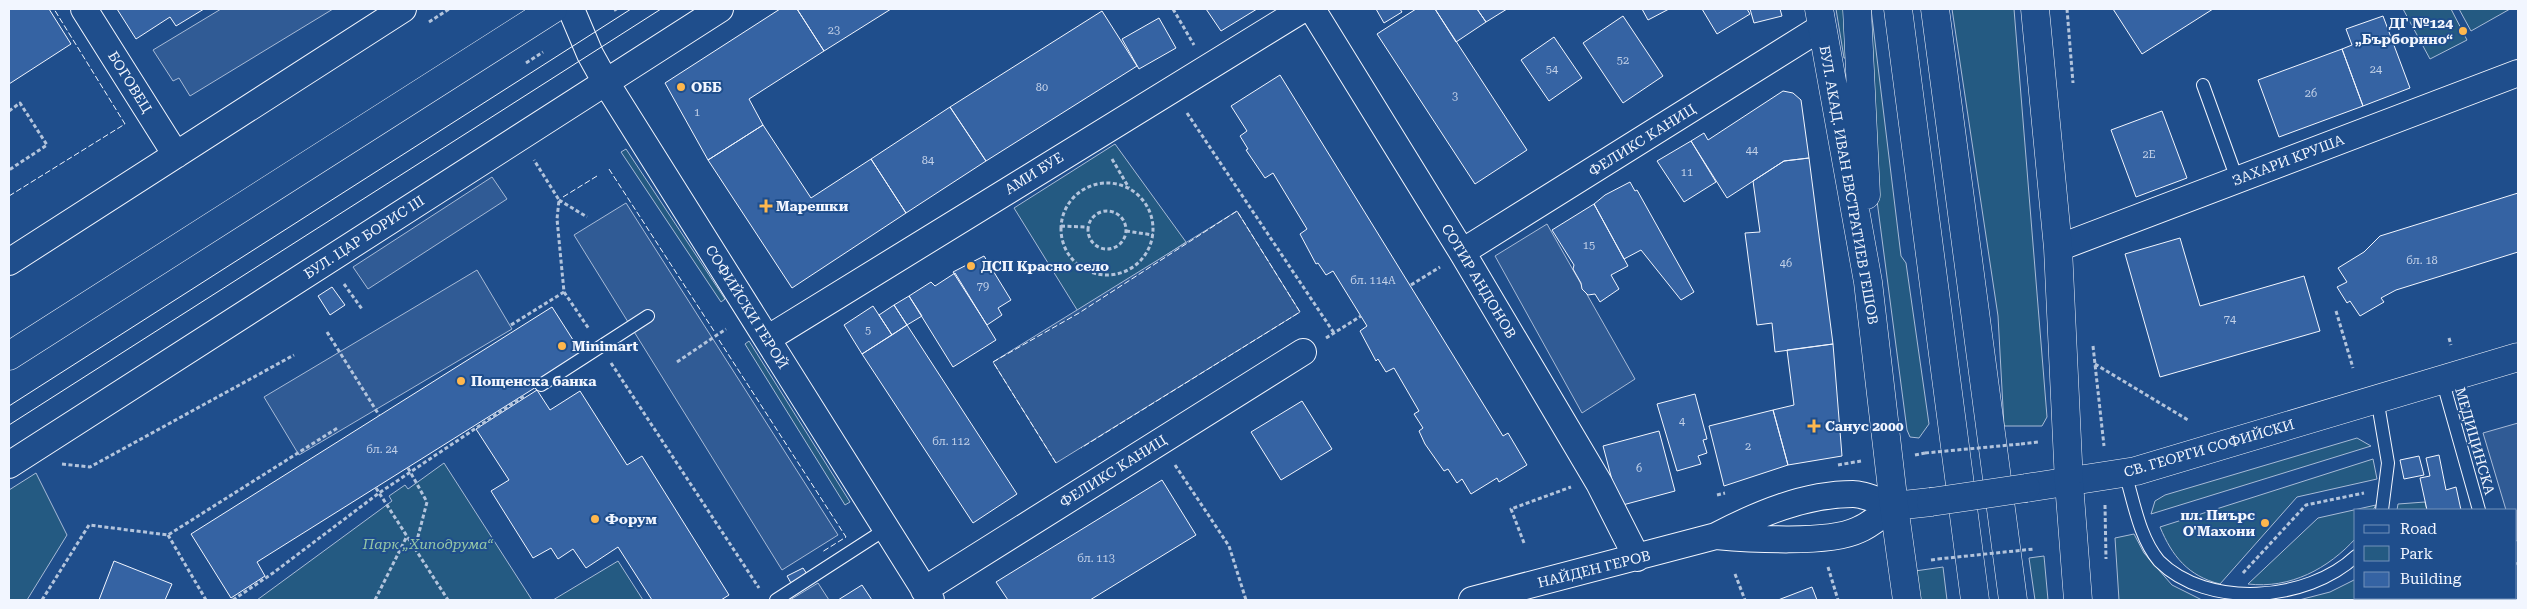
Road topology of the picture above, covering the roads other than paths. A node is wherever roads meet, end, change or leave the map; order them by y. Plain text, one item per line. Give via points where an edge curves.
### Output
1 (84, 9) edge
2 (403, 9) edge
3 (553, 9) edge
4 (571, 9) edge
5 (720, 9) edge
6 (1303, 9) edge
7 (1312, 9) edge
8 (1857, 9) edge
9 (1898, 9) edge
10 (1935, 9) edge
11 (2035, 9) edge
12 (1821, 18) edge
13 (2518, 73) edge
14 (605, 81) junction
15 (2203, 85) dead end
16 (176, 155) junction
17 (2237, 179) junction
18 (2058, 248) junction
19 (1462, 252) junction
20 (9, 262) edge
21 (1868, 282) junction
22 (648, 316) dead end
23 (766, 338) junction
24 (1303, 352) road end
25 (9, 356) edge
26 (2518, 357) edge
27 (2442, 379) junction
28 (541, 385) dead end
29 (2377, 398) junction
30 (9, 465) edge
31 (2126, 473) junction
32 (2070, 482) junction
33 (1894, 506) junction
34 (2382, 509) edge
35 (2479, 509) edge
36 (886, 529) junction
37 (1716, 536) junction
38 (2354, 557) edge
39 (1637, 558) junction
40 (927, 595) edge
41 (776, 600) edge
42 (1472, 600) edge
43 (1907, 600) edge
44 (1975, 600) edge
45 (2013, 600) edge
46 (2078, 600) edge

1 - 16 street, БОГОВЕЦ
2 - 16 street
3 - 25 main road
4 - 14 street, СОФИЙСКИ ГЕРОЙ
5 - 14 street, БУЛ. ЦАР БОРИС III
6 - 23 street, АМИ БУЕ
7 - 19 street, СОТИР АНДОНОВ
8 - 21 main road via 1865,143
9 - 44 main road
10 - 45 main road
11 - 18 main road
12 - 19 street, ФЕЛИКС КАНИЦ
12 - 21 main road, БУЛ. АКАД. ИВАН ЕВСТРАТИЕВ ГЕШОВ
13 - 17 street, ЗАХАРИ КРУША
14 - 23 street, СОФИЙСКИ ГЕРОЙ
14 - 30 street, БУЛ. ЦАР БОРИС III
15 - 17 lane
16 - 20 street
17 - 18 street, ЗАХАРИ КРУША
18 - 32 main road
19 - 39 street, СОТИР АНДОНОВ via 1599,483
21 - 33 main road, БУЛ. АКАД. ИВАН ЕВСТРАТИЕВ ГЕШОВ
22 - 28 lane
23 - 36 street, СОФИЙСКИ ГЕРОЙ
24 - 40 street, ФЕЛИКС КАНИЦ
26 - 27 main road, СВ. ГЕОРГИ СОФИЙСКИ
27 - 29 main road, СВ. ГЕОРГИ СОФИЙСКИ
27 - 35 lane, МЕДИЦИНСКА
29 - 31 main road, СВ. ГЕОРГИ СОФИЙСКИ
29 - 34 lane via 2388,463
31 - 32 main road, СВ. ГЕОРГИ СОФИЙСКИ
31 - 38 lane via 2144,535 2158,560 2178,579 2206,591 2236,598 2288,590 2323,578
32 - 33 main road, СВ. ГЕОРГИ СОФИЙСКИ, bridge
32 - 46 main road
33 - 37 street, НАЙДЕН ГЕРОВ via 1858,530 1839,536 1781,539
33 - 37 street, НАЙДЕН ГЕРОВ via 1854,494 1815,499 1752,518
33 - 43 main road, БУЛ. АКАД. ИВАН ЕВСТРАТИЕВ ГЕШОВ
36 - 40 street, СОФИЙСКИ ГЕРОЙ
36 - 41 lane
37 - 39 street, НАЙДЕН ГЕРОВ
39 - 42 street, НАЙДЕН ГЕРОВ

